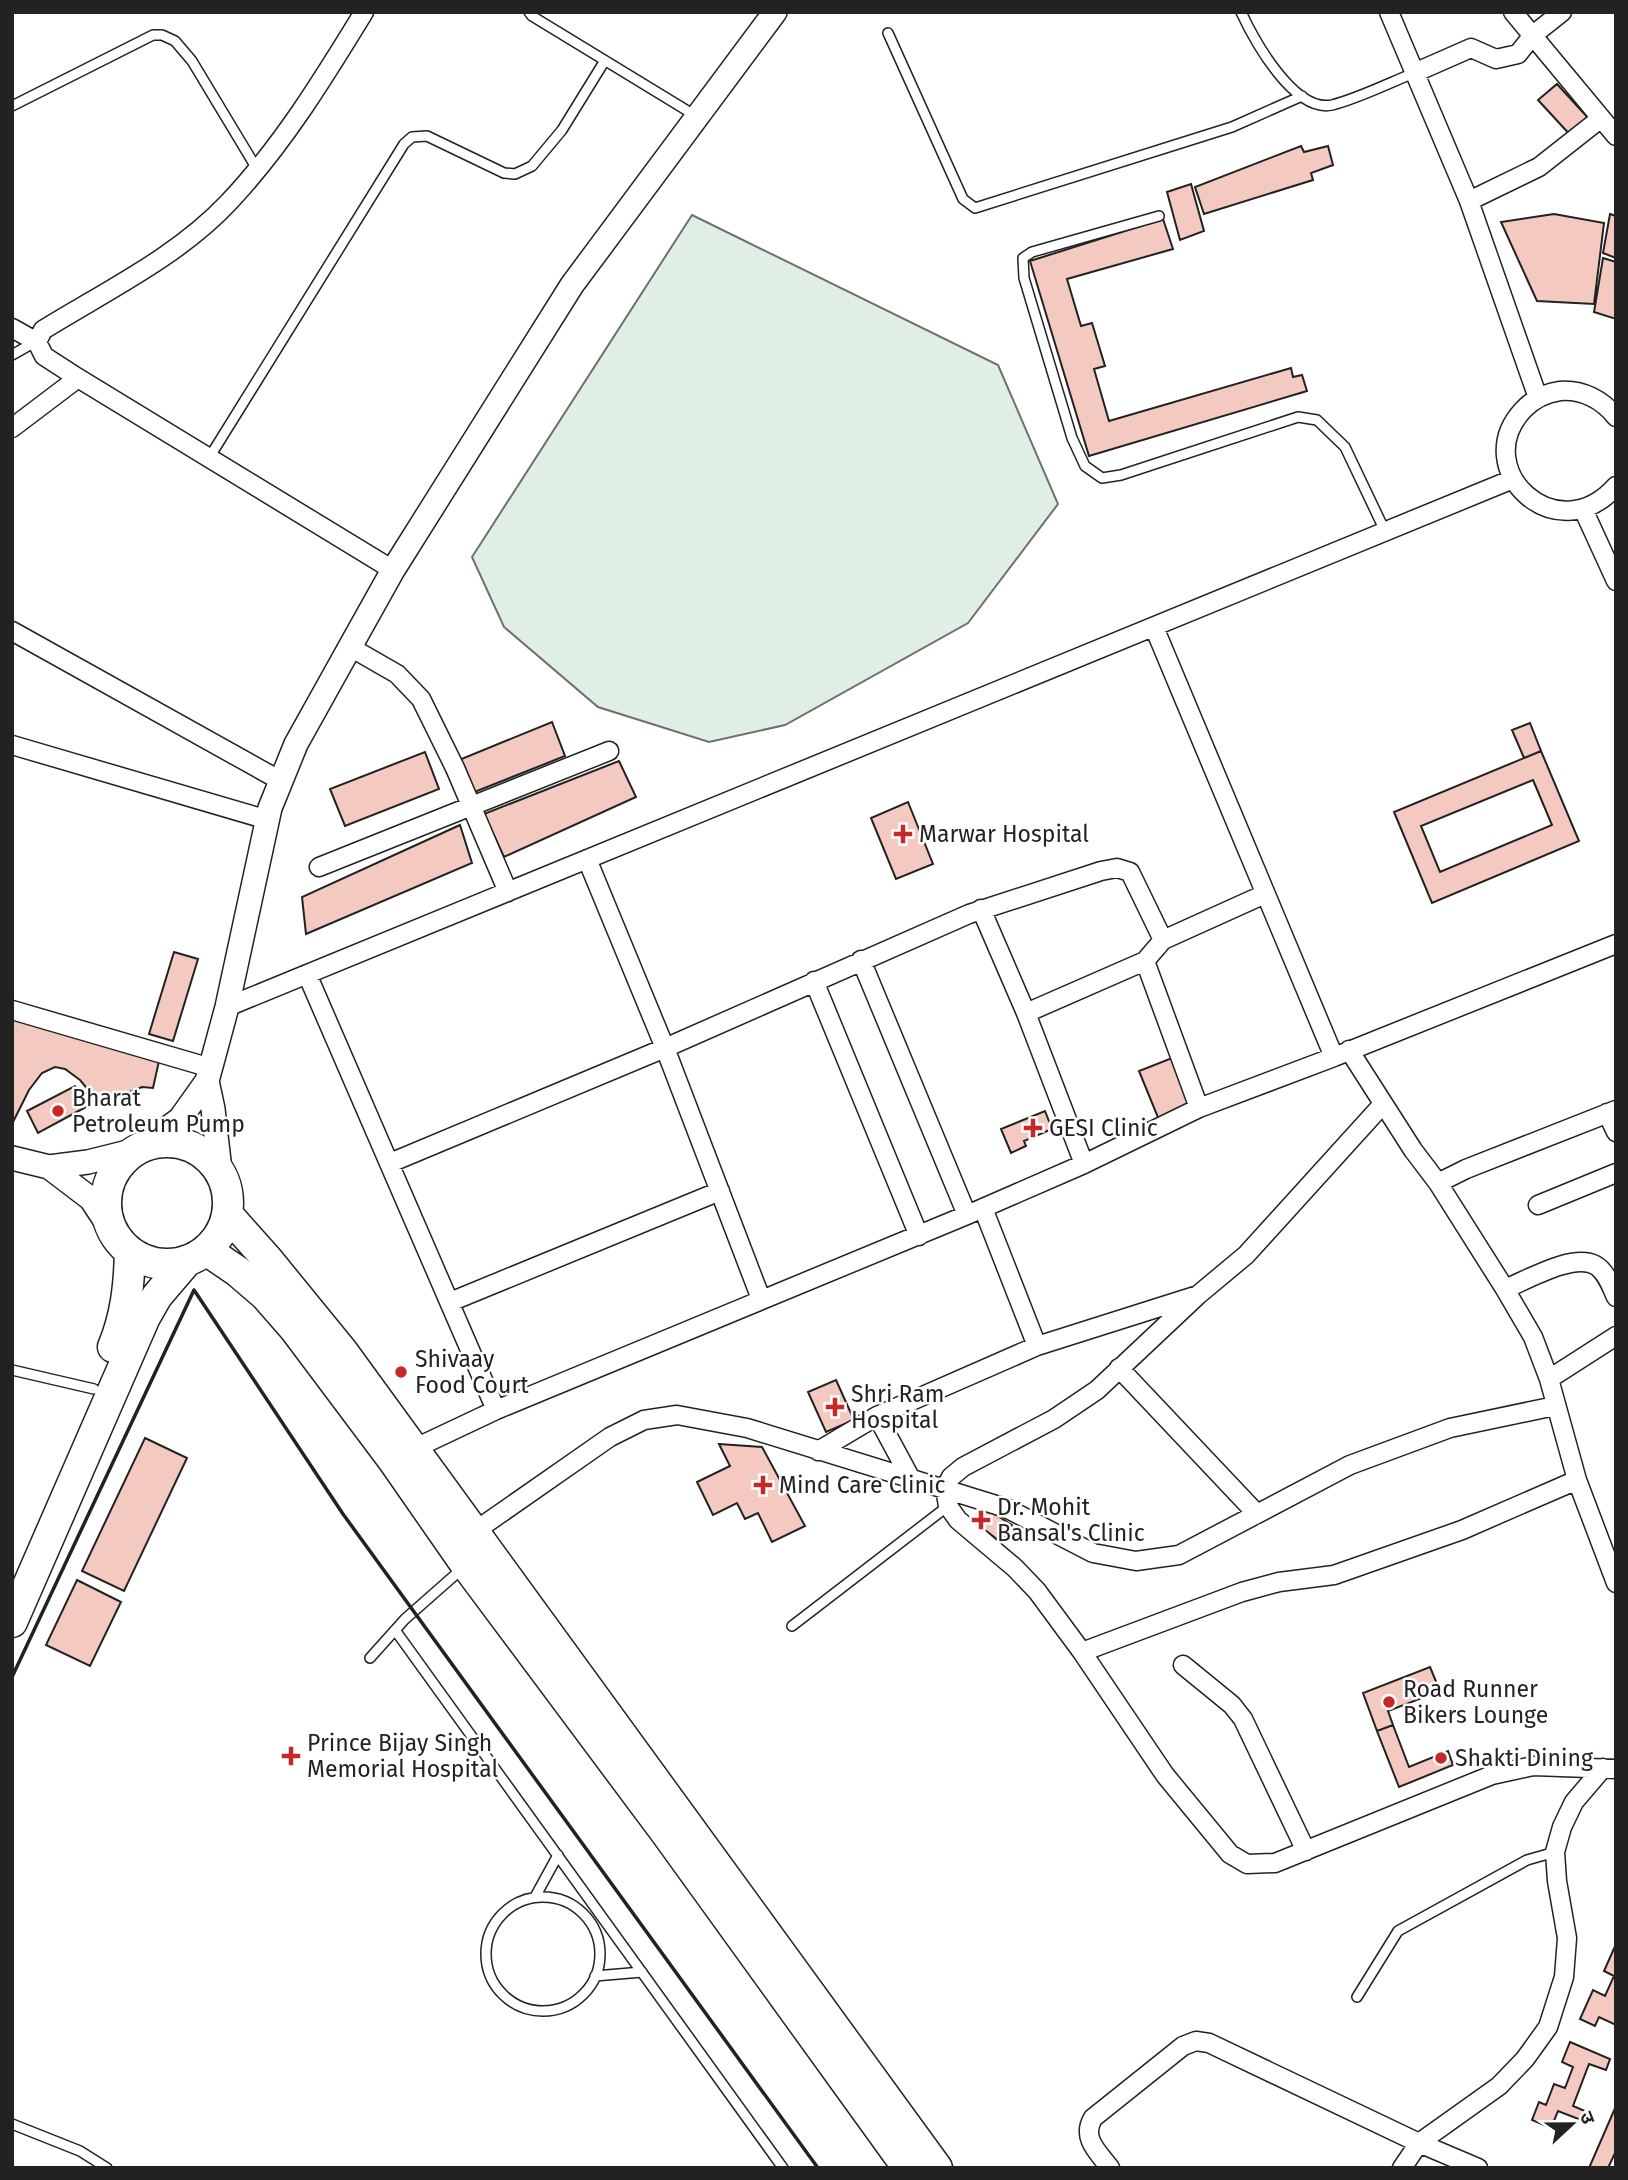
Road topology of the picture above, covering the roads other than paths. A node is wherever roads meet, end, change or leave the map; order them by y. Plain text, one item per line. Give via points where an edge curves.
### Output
1 (364, 12) edge
2 (530, 12) edge
3 (775, 12) edge
4 (1241, 12) edge
5 (1389, 12) edge
6 (1513, 12) edge
7 (1562, 12) edge
8 (888, 33) dead end
9 (1533, 35) junction
10 (604, 62) junction
11 (1414, 73) junction
12 (1302, 96) junction
13 (12, 106) edge
14 (697, 117) junction
15 (1600, 120) junction
16 (1616, 136) edge
17 (257, 169) junction
18 (1469, 201) junction
19 (1159, 216) dead end
20 (12, 328) edge
21 (37, 342) junction
22 (12, 355) edge
23 (78, 378) junction
24 (1538, 398) junction
25 (1616, 417) edge
26 (12, 428) edge
27 (209, 458) junction
28 (1513, 479) junction
29 (1616, 486) edge
30 (1583, 509) junction
31 (1385, 531) junction
32 (393, 570) junction
33 (1616, 581) edge
34 (1154, 626) junction
35 (12, 631) edge
36 (350, 647) junction
37 (12, 745) edge
38 (609, 751) dead end
39 (281, 781) junction
40 (471, 806) junction
41 (268, 820) junction
42 (587, 859) junction
43 (319, 867) dead end
44 (508, 892) junction
45 (1265, 894) junction
46 (981, 909) junction
47 (1163, 940) junction
48 (1616, 944) edge
49 (861, 960) junction
50 (1145, 961) junction
51 (307, 974) junction
52 (814, 981) junction
53 (228, 1007) junction
54 (12, 1010) edge
55 (1026, 1013) junction
56 (665, 1048) junction
57 (1341, 1054) junction
58 (209, 1074) junction
59 (1383, 1104) junction
60 (1199, 1108) junction
61 (1611, 1111) edge
62 (1616, 1132) edge
63 (139, 1148) junction
64 (12, 1158) edge
65 (390, 1163) junction
66 (1084, 1164) junction
67 (49, 1167) junction
68 (220, 1170) junction
69 (1616, 1173) edge
70 (1438, 1183) junction
71 (720, 1191) junction
72 (1538, 1205) dead end
73 (975, 1212) junction
74 (228, 1215) junction
75 (919, 1236) junction
76 (122, 1243) junction
77 (196, 1256) junction
78 (1506, 1289) junction
79 (1198, 1295) junction
80 (1616, 1297) edge
81 (761, 1299) junction
82 (450, 1302) junction
83 (1616, 1336) edge
84 (1037, 1346) junction
85 (1119, 1368) junction
86 (12, 1370) edge
87 (1549, 1379) junction
88 (94, 1389) junction
89 (1555, 1406) junction
90 (496, 1410) junction
91 (877, 1416) junction
92 (818, 1451) junction
93 (403, 1455) junction
94 (911, 1479) junction
95 (1577, 1480) junction
96 (946, 1497) junction
97 (1257, 1514) junction
98 (470, 1548) junction
99 (12, 1571) edge
100 (1616, 1583) edge
101 (12, 1622) edge
102 (792, 1626) dead end
103 (395, 1630) junction
104 (1082, 1652) junction
105 (370, 1658) dead end
106 (1183, 1665) dead end
107 (1609, 1769) edge
108 (1306, 1851) junction
109 (1555, 1852) junction
110 (558, 1855) junction
111 (535, 1897) junction
112 (642, 1972) junction
113 (595, 1976) junction
114 (1357, 1997) dead end
115 (833, 2043) junction
116 (12, 2124) edge
117 (1419, 2143) junction
118 (107, 2168) edge
119 (783, 2168) edge
120 (908, 2168) edge
121 (937, 2168) edge
122 (1110, 2168) edge
123 (1402, 2168) edge
124 (1478, 2168) edge

1 - 17 street via 285,136
2 - 10 lane
3 - 14 street
4 - 12 lane via 1254,39
5 - 11 street
6 - 9 street
7 - 9 street
8 - 12 lane via 963,199 975,208 1232,127
9 - 11 street via 1518,54 1496,59 1471,48
9 - 15 street
10 - 14 lane
10 - 27 lane via 562,130 532,166 515,174 427,136 412,137 404,144
11 - 12 lane via 1329,106
11 - 18 street
13 - 17 lane via 153,35 162,35 175,41 192,61
14 - 32 street via 572,285
15 - 16 street
15 - 18 street via 1539,167
17 - 21 street via 227,204 169,253 43,330
18 - 24 street
19 - 31 lane via 1023,258 1024,278 1084,466 1102,478 1121,475 1297,417 1317,419 1345,447
20 - 21 street
21 - 22 lane
21 - 23 street via 44,356
23 - 26 street
23 - 27 street
24 - 25 street via 1576,392 1600,401
24 - 28 street via 1518,415 1507,439
27 - 32 street
28 - 30 street via 1543,507 1570,512
28 - 31 street
29 - 30 street
30 - 33 street
31 - 34 street
32 - 36 street
34 - 42 street
34 - 45 street
35 - 39 street
36 - 39 street via 296,744
36 - 40 street via 397,674 421,699
37 - 41 street
38 - 40 street
39 - 41 street
40 - 43 street
40 - 44 street
41 - 53 street
42 - 44 street
42 - 56 street
44 - 51 street
45 - 47 street
45 - 57 street
46 - 47 street via 1117,868 1130,872
46 - 49 street
46 - 55 street
47 - 50 street
48 - 57 street
49 - 52 street
49 - 73 street
50 - 55 street
50 - 60 street
51 - 53 street
51 - 65 street
52 - 56 street
52 - 75 street
53 - 58 street
54 - 58 street
55 - 66 street
56 - 65 street
56 - 71 street
57 - 59 street
57 - 60 street
58 - 63 street via 180,1119
58 - 68 street
59 - 70 street
59 - 79 street via 1246,1255
60 - 66 street
61 - 62 street
61 - 70 street
63 - 67 street
63 - 68 main road via 167,1141 188,1144
63 - 76 main road via 116,1168 107,1189 106,1212
64 - 67 street
65 - 82 street
66 - 73 street
67 - 76 street via 91,1199
68 - 74 main road via 229,1199
69 - 72 street
70 - 78 street
71 - 81 street
71 - 82 street
73 - 75 street
73 - 84 street
74 - 77 main road via 220,1234
74 - 93 main road via 303,1301
75 - 81 street
76 - 77 main road via 148,1261 167,1265
76 - 88 main road via 129,1285 122,1322
77 - 93 main road via 237,1271 265,1295
77 - 101 main road via 145,1317
78 - 80 street via 1567,1263 1586,1262 1606,1275
78 - 87 street via 1533,1337
79 - 84 street
79 - 85 street
81 - 90 street
82 - 90 street
83 - 87 street
84 - 91 street
85 - 96 street via 1097,1390 1054,1419 963,1467 951,1477
85 - 97 street
86 - 88 lane
87 - 89 street
88 - 99 main road
89 - 95 street
89 - 97 street via 1450,1428 1350,1465
90 - 93 street
91 - 92 street
91 - 94 street
92 - 94 street
92 - 98 street via 747,1428 677,1415 644,1420 610,1437
93 - 98 main road
94 - 96 street
95 - 100 street
95 - 104 street via 1462,1530 1334,1576 1279,1582 1242,1592
96 - 97 street via 1006,1508 1093,1553 1136,1561 1179,1555
96 - 102 lane
96 - 104 street via 958,1520 1037,1591
98 - 103 lane
98 - 115 main road
103 - 105 lane
103 - 110 lane
104 - 108 street via 1165,1775 1230,1854 1247,1864 1261,1865
106 - 108 street via 1232,1704 1243,1719
107 - 108 street via 1533,1766 1492,1775
107 - 109 street via 1574,1802
109 - 114 lane via 1527,1860 1398,1931
109 - 117 street via 1567,1938 1564,1977 1548,2027 1499,2086
110 - 111 lane
110 - 112 lane
111 - 113 lane via 561,1899 578,1908 591,1923 599,1940
111 - 113 lane via 507,1909 487,1939 486,1958 499,1991 530,2010 550,2011 568,2006 584,1994
112 - 113 lane
112 - 119 lane
115 - 120 main road
115 - 121 main road
116 - 118 lane via 80,2151
117 - 122 street via 1209,2043 1196,2041 1182,2046 1093,2118 1089,2139
117 - 123 street
117 - 124 street

